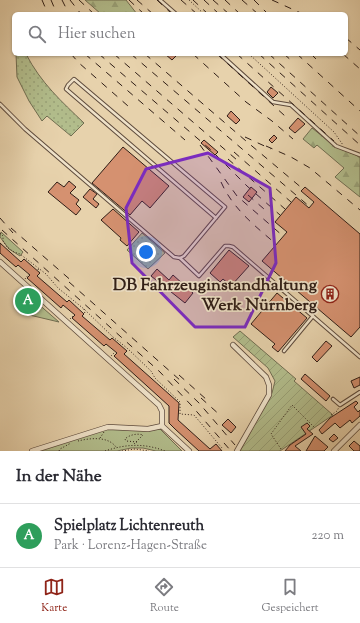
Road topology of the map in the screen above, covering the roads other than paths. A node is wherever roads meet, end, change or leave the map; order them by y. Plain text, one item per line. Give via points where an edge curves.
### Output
1 (160, 0) edge
2 (174, 12) edge
3 (222, 56) edge
4 (0, 104) edge
5 (360, 155) edge
6 (216, 218) junction
7 (180, 258) junction
8 (0, 262) edge
9 (313, 316) junction
10 (233, 345) dead end
11 (284, 351) dead end
12 (360, 357) edge
13 (360, 392) edge
14 (333, 399) dead end
15 (360, 425) edge
16 (162, 426) junction
17 (32, 451) edge
18 (189, 451) edge
19 (237, 451) edge
20 (334, 451) edge

1 - 2 lane
3 - 5 lane via 273,102 291,105 336,146
4 - 7 lane via 25,129 174,257
6 - 6 lane via 66,89 68,84 74,79 225,207
6 - 7 lane
7 - 9 lane via 199,276 225,246 229,246
8 - 16 street via 160,405
9 - 11 lane
9 - 12 lane
10 - 19 street via 270,385 269,395
13 - 14 lane via 340,405
15 - 20 street
16 - 17 street via 152,429 105,428
16 - 18 street

